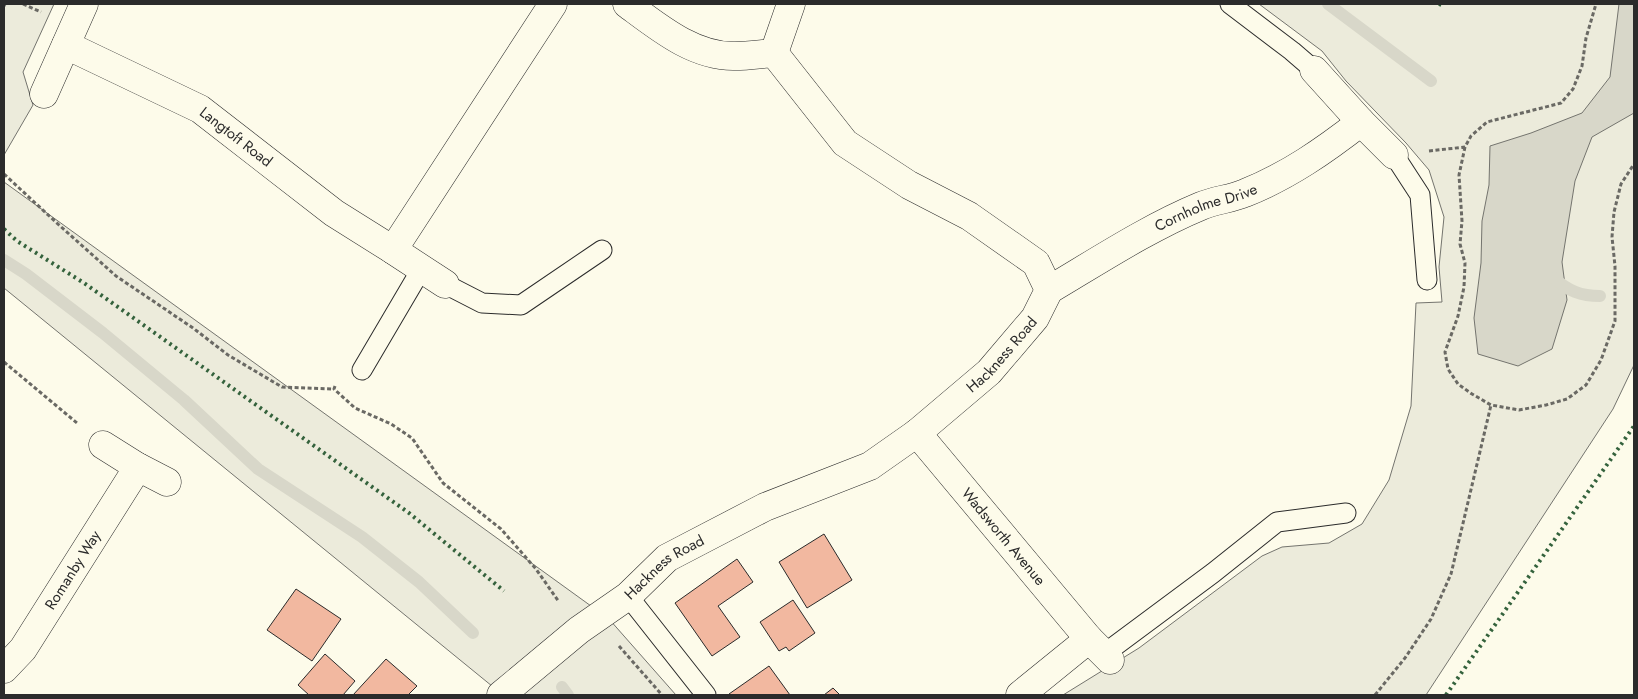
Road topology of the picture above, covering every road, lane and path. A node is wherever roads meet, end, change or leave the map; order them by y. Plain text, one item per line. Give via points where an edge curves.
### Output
1 (84, 4) edge
2 (552, 4) edge
3 (627, 4) edge
4 (790, 4) edge
5 (1230, 4) edge
6 (1596, 4) edge
7 (66, 45) junction
8 (774, 53) junction
9 (1314, 70) joint
10 (44, 94) dead end
11 (1360, 122) junction
12 (1465, 148) junction
13 (1394, 155) junction
14 (1634, 164) edge
15 (4, 174) edge
16 (393, 250) junction
17 (602, 250) dead end
18 (422, 268) junction
19 (1427, 280) dead end
20 (445, 284) joint
21 (1049, 290) junction
22 (4, 362) edge
23 (362, 370) dead end
24 (337, 381) dead end
25 (334, 389) junction
26 (1491, 405) junction
27 (917, 433) junction
28 (103, 445) joint
29 (138, 467) junction
30 (167, 482) dead end
31 (1346, 513) dead end
32 (628, 596) junction
33 (587, 624) junction
34 (1101, 651) junction
35 (4, 669) edge
36 (501, 695) edge
37 (662, 695) edge
38 (706, 695) edge
39 (1020, 695) edge
40 (1375, 695) edge

1 - 7 street
2 - 16 street
3 - 8 street via 688,45 711,54
4 - 8 street
5 - 9 lane
6 - 12 path via 1582,66 1573,89 1561,103 1487,122
7 - 10 street
7 - 16 street, Langtoft Road via 200,109 334,213
8 - 21 street via 845,143 910,185 969,216 1036,263
9 - 11 street
11 - 13 street
11 - 21 street, Cornholme Drive via 1291,171 1244,193 1202,206 1153,230
12 - 13 path
12 - 26 path via 1459,175 1464,287 1445,352 1448,368 1458,384
13 - 19 lane via 1420,195
14 - 26 path via 1621,184 1614,212 1616,321 1601,360 1586,386 1567,399 1546,405 1519,410
15 - 25 path via 116,276 228,355 282,387
16 - 18 street, Langtoft Road
17 - 20 lane via 521,305 482,304
18 - 20 street, Langtoft Road
18 - 23 lane
21 - 27 street, Hackness Road via 1035,318 989,372
22 - 28 path
24 - 25 path
25 - 33 path via 355,408 391,424 412,438 443,483 501,529
26 - 40 path via 1451,574 1430,619 1405,658
27 - 32 street, Hackness Road via 870,466 764,507 667,558
27 - 34 street, Wadsworth Avenue
28 - 29 street
29 - 30 street
29 - 35 street, Romanby Way via 23,649
31 - 34 lane via 1277,522 1213,573
32 - 33 street, Hackness Road
32 - 38 lane
33 - 36 street, Hackness Road
33 - 37 path
34 - 39 street

